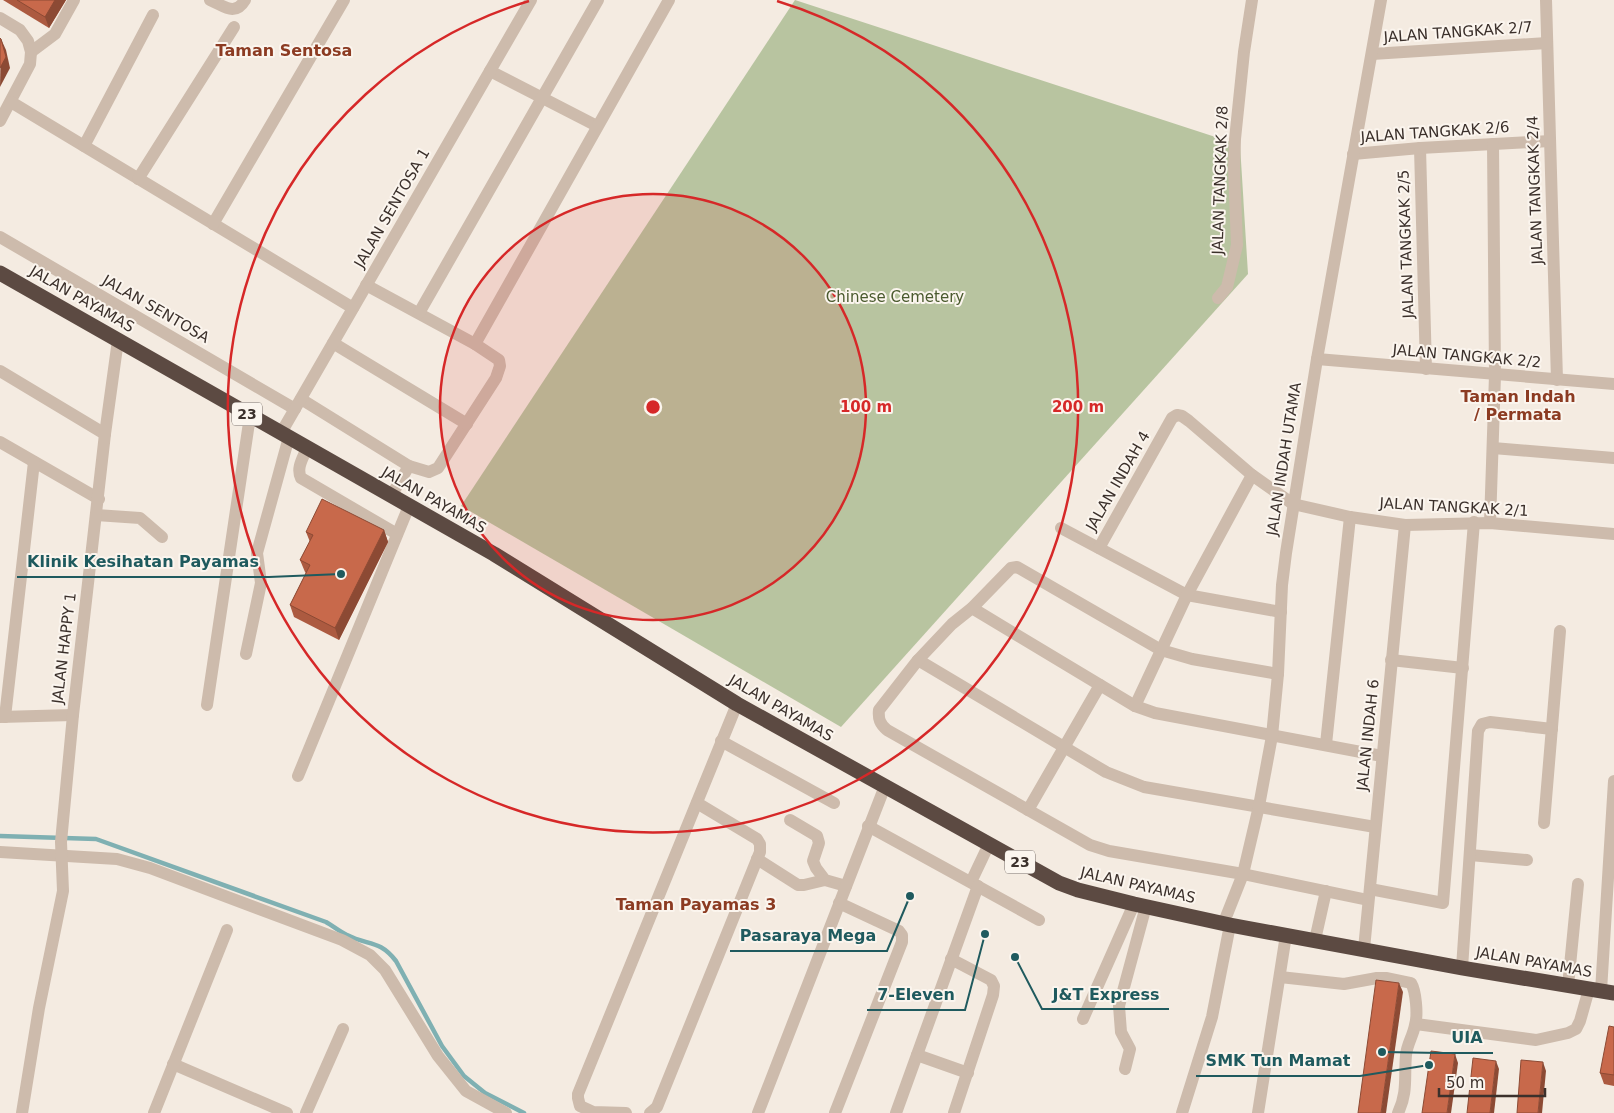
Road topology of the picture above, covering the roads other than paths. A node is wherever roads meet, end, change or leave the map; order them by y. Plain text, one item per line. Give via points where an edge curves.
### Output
1 (74, 0) edge
2 (210, 0) edge
3 (245, 0) edge
4 (344, 0) edge
5 (531, 0) edge
6 (598, 0) edge
7 (669, 0) edge
8 (1252, 0) edge
9 (1381, 0) edge
10 (1546, 0) edge
11 (153, 15) dead end
12 (0, 18) edge
13 (234, 28) dead end
14 (1547, 42) junction
15 (31, 52) junction
16 (1372, 54) junction
17 (490, 71) junction
18 (542, 98) junction
19 (4, 111) edge
20 (597, 126) junction
21 (1550, 142) junction
22 (1493, 144) junction
23 (84, 146) junction
24 (1420, 148) junction
25 (1353, 154) junction
26 (138, 179) junction
27 (213, 224) junction
28 (0, 237) edge
29 (0, 273) edge
30 (366, 285) junction
31 (1218, 298) dead end
32 (353, 308) junction
33 (419, 313) junction
34 (118, 340) junction
35 (333, 343) junction
36 (475, 344) junction
37 (1317, 359) junction
38 (1426, 369) junction
39 (0, 371) edge
40 (1495, 375) junction
41 (1557, 380) junction
42 (1614, 384) edge
43 (298, 404) junction
44 (250, 416) junction
45 (467, 424) junction
46 (105, 434) junction
47 (285, 435) junction
48 (0, 442) edge
49 (307, 448) junction
50 (1493, 448) junction
51 (1614, 458) edge
52 (34, 462) junction
53 (408, 466) junction
54 (1252, 475) junction
55 (391, 496) junction
56 (99, 499) junction
57 (1293, 504) junction
58 (409, 506) junction
59 (96, 516) junction
60 (1350, 517) junction
61 (1474, 522) junction
62 (1490, 523) junction
63 (1405, 525) junction
64 (1060, 528) dead end
65 (398, 534) junction
66 (1614, 534) edge
67 (162, 537) dead end
68 (1098, 548) junction
69 (1188, 595) junction
70 (972, 608) junction
71 (1281, 612) junction
72 (1560, 631) dead end
73 (1161, 650) junction
74 (246, 654) dead end
75 (918, 660) junction
76 (1392, 660) junction
77 (1463, 668) junction
78 (1278, 674) junction
79 (1100, 685) junction
80 (737, 704) junction
81 (207, 706) dead end
82 (1135, 706) junction
83 (73, 715) junction
84 (3, 717) edge
85 (1552, 729) junction
86 (1272, 736) junction
87 (721, 741) junction
88 (1326, 744) junction
89 (1064, 747) junction
90 (1382, 756) junction
91 (298, 776) dead end
92 (1614, 782) edge
93 (885, 786) junction
94 (697, 803) junction
95 (834, 803) dead end
96 (1258, 806) junction
97 (1028, 810) junction
98 (790, 820) dead end
99 (1544, 823) dead end
100 (868, 826) junction
101 (1375, 827) junction
102 (989, 844) junction
103 (61, 849) junction
104 (0, 852) edge
105 (1470, 855) junction
106 (757, 859) junction
107 (1527, 860) dead end
108 (1243, 874) junction
109 (825, 880) junction
110 (974, 884) junction
111 (1578, 884) dead end
112 (846, 886) junction
113 (1326, 891) junction
114 (1369, 894) junction
115 (839, 903) junction
116 (1443, 903) junction
117 (1140, 905) junction
118 (1466, 910) junction
119 (1039, 920) dead end
120 (1227, 924) junction
121 (227, 930) dead end
122 (1286, 936) junction
123 (1315, 940) junction
124 (1364, 949) junction
125 (1609, 956) edge
126 (951, 959) junction
127 (1462, 968) junction
128 (1280, 977) junction
129 (1568, 986) junction
130 (1601, 991) edge
131 (1083, 1019) dead end
132 (1416, 1024) junction
133 (342, 1029) dead end
134 (917, 1055) junction
135 (174, 1064) junction
136 (1125, 1069) dead end
137 (968, 1073) junction
138 (22, 1113) edge
139 (154, 1113) edge
140 (287, 1113) edge
141 (306, 1113) edge
142 (506, 1113) edge
143 (626, 1113) edge
144 (650, 1113) edge
145 (758, 1113) edge
146 (835, 1113) edge
147 (896, 1113) edge
148 (954, 1113) edge
149 (1182, 1113) edge
150 (1258, 1113) edge
151 (1398, 1113) edge

1 - 15 street via 55,34
2 - 3 street via 233,10 240,8
4 - 27 street
5 - 17 street, JALAN SENTOSA 1
6 - 18 street
7 - 20 street
8 - 31 street, JALAN TANGKAK 2/8 via 1235,139 1237,245 1227,287
9 - 16 street, JALAN INDAH UTAMA
10 - 14 street, JALAN TANGKAK 2/4
11 - 23 street
12 - 15 street via 20,30
13 - 26 street
14 - 16 street, JALAN TANGKAK 2/7
14 - 21 street, JALAN TANGKAK 2/4
15 - 19 street via 30,64
16 - 25 street, JALAN INDAH UTAMA
17 - 18 street
17 - 30 street, JALAN SENTOSA 1
18 - 20 street
18 - 33 street
19 - 23 street
20 - 36 street
21 - 22 street, JALAN TANGKAK 2/6
21 - 41 street, JALAN TANGKAK 2/4
22 - 24 street, JALAN TANGKAK 2/6
22 - 40 street
23 - 26 street
24 - 25 street, JALAN TANGKAK 2/6
24 - 38 street, JALAN TANGKAK 2/5
25 - 37 street, JALAN INDAH UTAMA
26 - 27 street
27 - 32 street
28 - 43 street, JALAN SENTOSA
29 - 34 highway, JALAN PAYAMAS / 23
30 - 32 street, JALAN SENTOSA 1
30 - 33 street
32 - 35 street, JALAN SENTOSA 1
33 - 36 street
34 - 44 highway, JALAN PAYAMAS / 23
34 - 46 street, JALAN HAPPY 1
35 - 43 street, JALAN SENTOSA 1
35 - 45 street
36 - 45 street via 499,360 500,366
37 - 38 street, JALAN TANGKAK 2/2
37 - 57 street, JALAN INDAH UTAMA
38 - 40 street, JALAN TANGKAK 2/2
39 - 46 street
40 - 41 street, JALAN TANGKAK 2/2
40 - 50 street
41 - 42 street, JALAN TANGKAK 2/2
43 - 47 street, JALAN SENTOSA 1
43 - 53 street, JALAN SENTOSA
44 - 47 highway, JALAN PAYAMAS / 23
44 - 81 street
45 - 53 street via 438,468 429,472
46 - 56 street, JALAN HAPPY 1
47 - 49 highway, JALAN PAYAMAS / 23
47 - 74 street, JALAN SENTOSA 1 via 256,556 261,580
48 - 52 street
49 - 55 highway, JALAN PAYAMAS / 23
49 - 65 street via 298,471 304,481
50 - 51 street
50 - 62 street
52 - 56 street
52 - 84 street
53 - 55 street
54 - 57 street
54 - 68 street, JALAN INDAH 4 via 1182,416 1174,416
54 - 69 street
55 - 58 highway, JALAN PAYAMAS / 23
56 - 59 street, JALAN HAPPY 1
57 - 60 street, JALAN TANGKAK 2/1
57 - 71 street, JALAN INDAH UTAMA
58 - 65 street
58 - 80 highway, JALAN PAYAMAS / 23 via 494,554
59 - 67 street via 140,518
59 - 83 street, JALAN HAPPY 1
60 - 63 street, JALAN TANGKAK 2/1
60 - 88 street
61 - 62 street, JALAN TANGKAK 2/1
61 - 63 street, JALAN TANGKAK 2/1
61 - 77 street
62 - 66 street, JALAN TANGKAK 2/1
63 - 76 street, JALAN INDAH 6
64 - 68 street
65 - 91 street
68 - 69 street
69 - 71 street
69 - 73 street
70 - 73 street via 1011,568 1017,567
70 - 75 street
70 - 79 street
71 - 78 street, JALAN INDAH UTAMA
72 - 85 street
73 - 78 street via 1192,659
73 - 82 street
75 - 89 street
75 - 97 street via 879,710 883,726
76 - 77 street
76 - 90 street, JALAN INDAH 6
77 - 116 street
78 - 86 street, JALAN INDAH UTAMA
79 - 82 street
79 - 89 street
80 - 87 street
80 - 93 highway, JALAN PAYAMAS / 23
82 - 86 street via 1167,717
83 - 84 street
83 - 103 street, JALAN HAPPY 1
85 - 99 street
85 - 105 street via 1490,722 1482,724 1478,731
86 - 88 street
86 - 96 street, JALAN INDAH UTAMA
87 - 94 street
87 - 95 street
88 - 90 street
89 - 96 street via 1106,772 1144,787
89 - 97 street
90 - 101 street, JALAN INDAH 6
92 - 125 street
93 - 100 street
93 - 102 highway, JALAN PAYAMAS / 23
94 - 106 street via 757,840 760,847
94 - 143 street via 578,1094 580,1106 593,1112
96 - 101 street
96 - 108 street, JALAN INDAH UTAMA
97 - 108 street via 1090,844 1109,850
98 - 109 street via 817,836 819,843 814,865
100 - 110 street
100 - 112 street
101 - 114 street, JALAN INDAH 6
102 - 110 street
102 - 117 highway, JALAN PAYAMAS / 23 via 1059,883
103 - 104 street
103 - 138 street, JALAN HAPPY 1 via 62,891
103 - 142 street via 150,868 342,940 370,955 392,979 438,1056 466,1092
105 - 107 street
105 - 118 street
106 - 109 street via 798,885
106 - 144 street via 658,1107
108 - 113 street
108 - 120 street, JALAN INDAH UTAMA
109 - 112 street
110 - 119 street
110 - 126 street
111 - 129 street
112 - 115 street
113 - 114 street
113 - 123 street
114 - 116 street
114 - 124 street, JALAN INDAH 6
115 - 145 street
115 - 146 street via 899,931 902,942
116 - 118 street
117 - 120 highway, JALAN PAYAMAS / 23
117 - 131 street
117 - 136 street via 1119,1006 1122,1035 1130,1049
118 - 127 street
120 - 122 highway, JALAN PAYAMAS / 23
120 - 149 street, JALAN INDAH UTAMA via 1212,1017
121 - 135 street
122 - 123 highway, JALAN PAYAMAS / 23
122 - 128 street
123 - 124 highway, JALAN PAYAMAS / 23
124 - 127 highway, JALAN PAYAMAS / 23
125 - 130 street
126 - 134 street
126 - 137 street via 991,980 994,986
127 - 129 highway, JALAN PAYAMAS / 23
128 - 132 street via 1344,984 1377,978 1411,982
128 - 150 street
129 - 130 highway, JALAN PAYAMAS / 23
130 - 132 street via 1576,1029 1536,1040
132 - 151 street via 1408,1044 1406,1089
133 - 141 street
134 - 137 street
134 - 147 street
135 - 139 street
135 - 140 street
137 - 148 street

